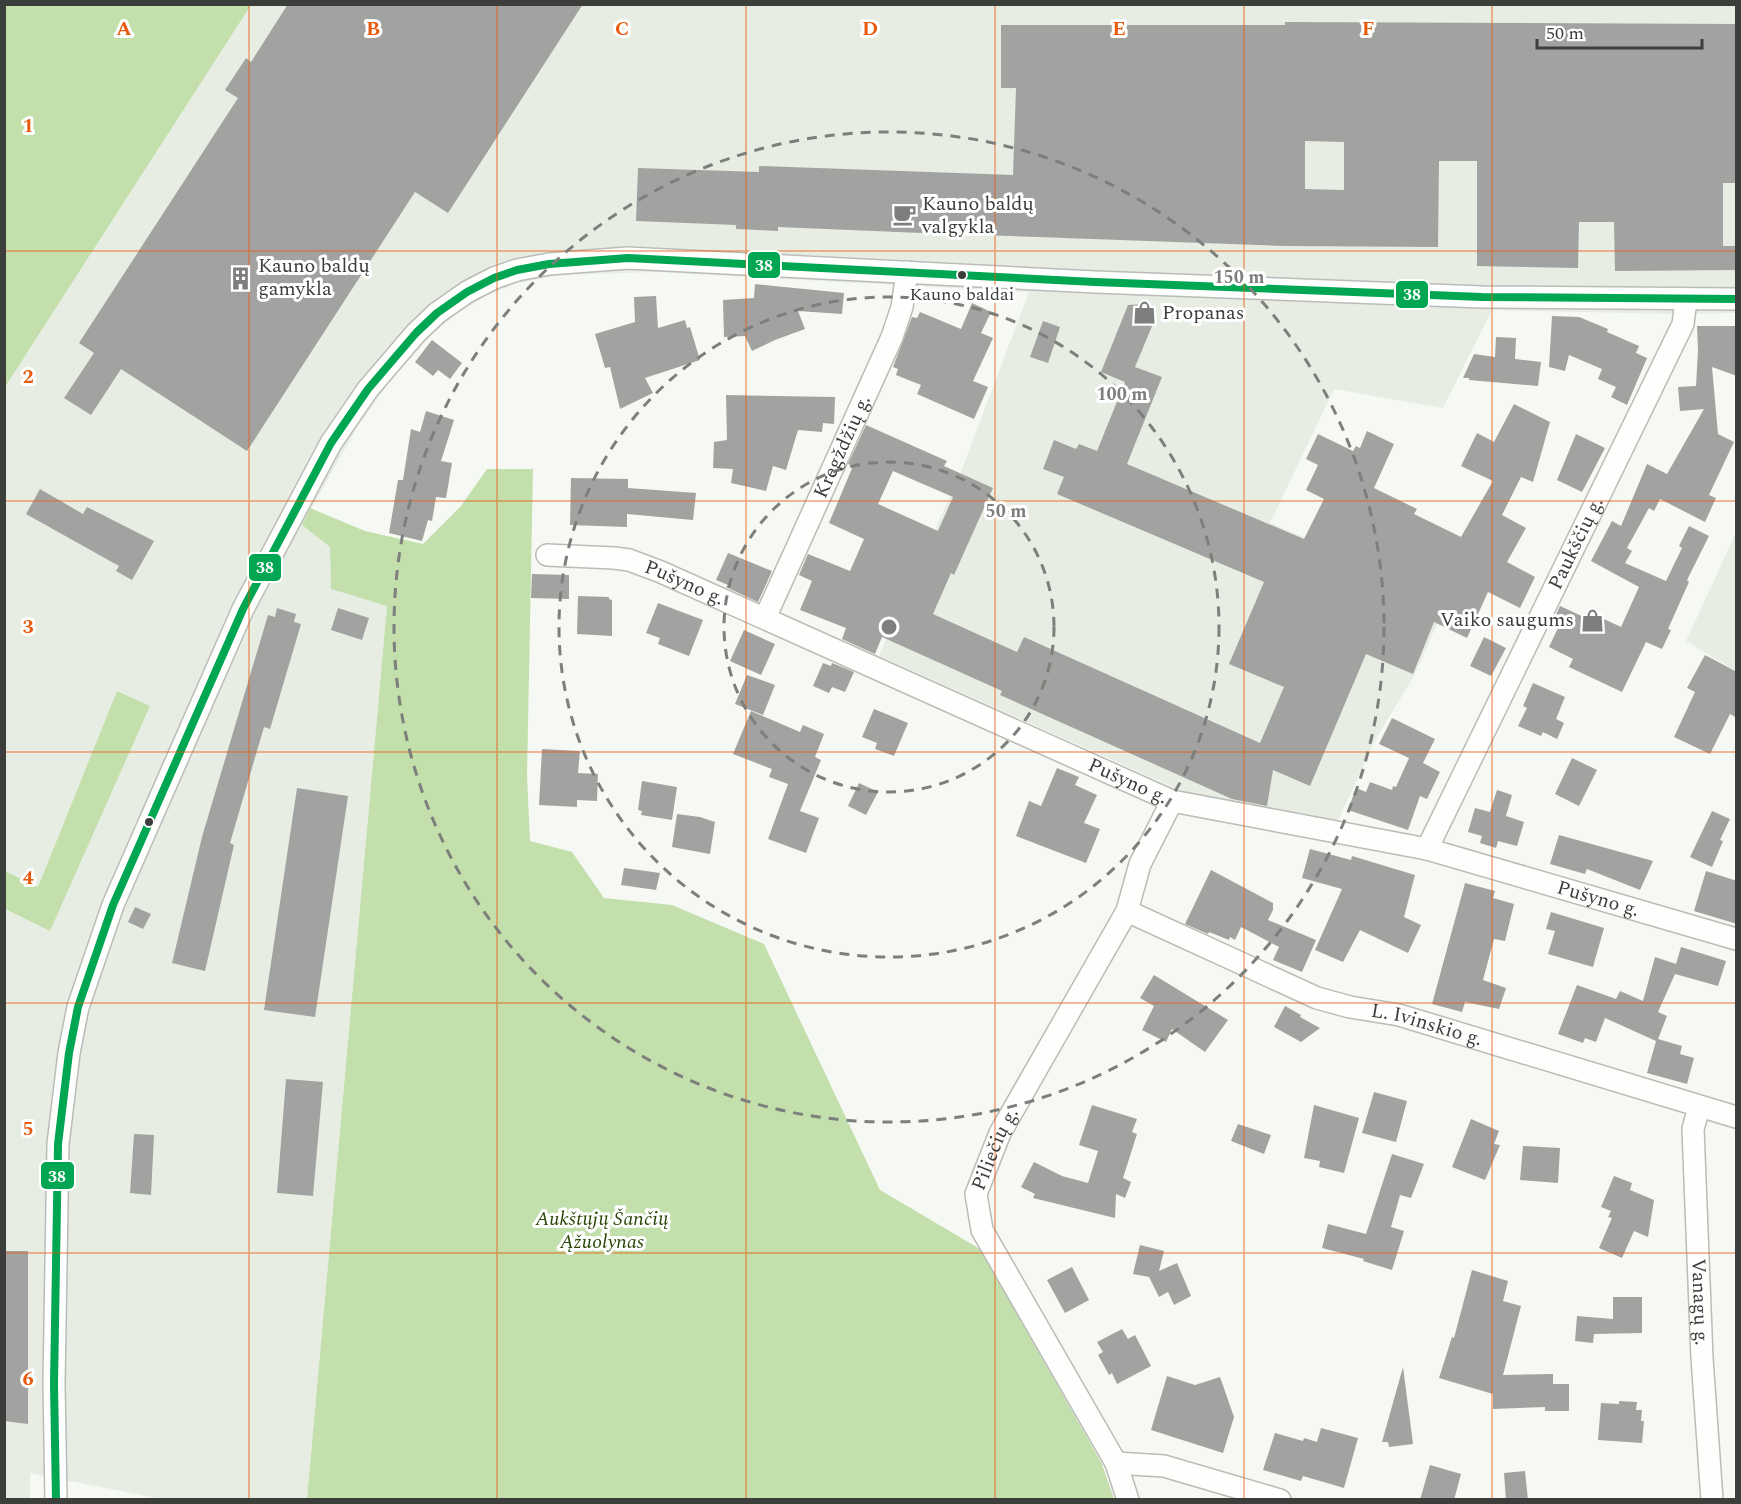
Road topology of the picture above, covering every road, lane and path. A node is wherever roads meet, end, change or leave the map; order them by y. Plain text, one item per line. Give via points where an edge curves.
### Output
1 (907, 272) junction
2 (1737, 299) edge
3 (1686, 300) junction
4 (547, 555) dead end
5 (765, 618) junction
6 (1172, 801) junction
7 (1427, 849) junction
8 (1127, 911) junction
9 (1737, 939) edge
10 (1699, 1107) junction
11 (1737, 1117) edge
12 (1116, 1463) junction
13 (56, 1500) edge
14 (1128, 1500) edge
15 (1280, 1500) edge
16 (1712, 1500) edge

1 - 3 street via 1482,297
1 - 5 street, Kregždžių g. via 892,337
1 - 13 street via 628,258 518,270 467,292 437,313 368,389 331,443 243,609 113,905 78,1007 58,1144
2 - 3 street
3 - 7 street, Paukščių g. via 1683,324
4 - 5 street, Pušyno g. via 629,560
5 - 6 street, Pušyno g.
6 - 7 street, Pušyno g.
6 - 8 street, Piliečių g. via 1140,864
7 - 9 street, Pušyno g.
8 - 10 street, L. Ivinskio g. via 1317,998 1399,1015
8 - 12 street, Piliečių g. via 1000,1133 976,1194 982,1230
10 - 11 street, L. Ivinskio g.
10 - 16 street, Vanagų g. via 1693,1129
12 - 14 street, Piliečių g.
12 - 15 street via 1164,1466

